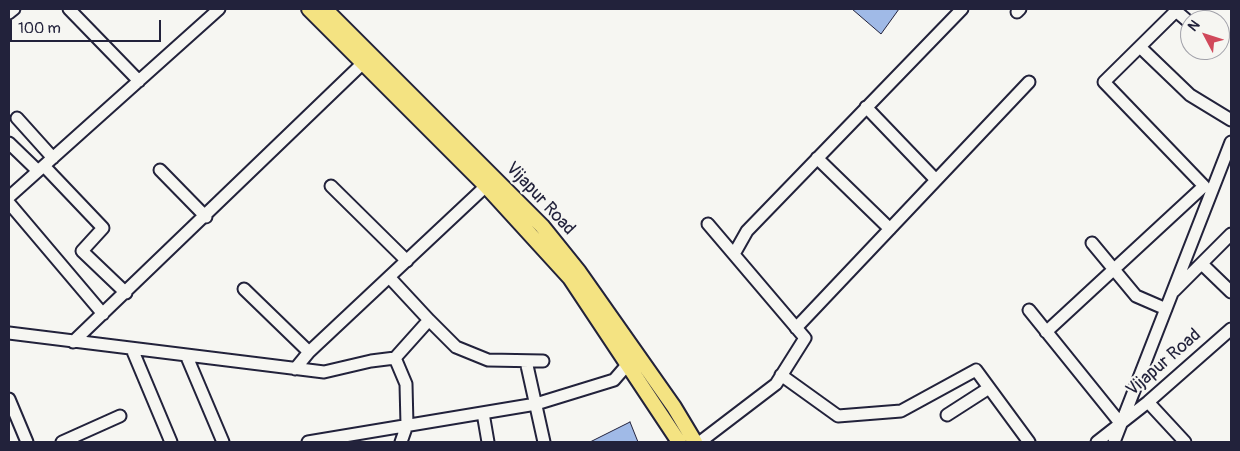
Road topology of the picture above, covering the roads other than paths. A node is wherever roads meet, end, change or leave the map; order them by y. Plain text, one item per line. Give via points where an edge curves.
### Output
1 (14, 9) edge
2 (68, 9) edge
3 (219, 9) edge
4 (309, 9) edge
5 (325, 9) edge
6 (962, 9) edge
7 (1177, 10) edge
8 (9, 13) edge
9 (1140, 47) junction
10 (362, 64) junction
11 (139, 81) junction
12 (1030, 82) dead end
13 (866, 107) junction
14 (17, 118) dead end
15 (1231, 120) edge
16 (1231, 142) edge
17 (9, 143) edge
18 (817, 158) junction
19 (45, 165) junction
20 (160, 170) dead end
21 (936, 180) junction
22 (331, 186) dead end
23 (486, 186) junction
24 (11, 191) edge
25 (9, 204) edge
26 (206, 216) junction
27 (708, 224) dead end
28 (890, 229) junction
29 (1229, 242) edge
30 (1092, 243) dead end
31 (734, 254) junction
32 (407, 261) junction
33 (1202, 264) junction
34 (1114, 270) junction
35 (390, 278) junction
36 (244, 289) dead end
37 (1231, 292) edge
38 (126, 293) junction
39 (1172, 294) junction
40 (1166, 309) junction
41 (1029, 310) dead end
42 (103, 314) junction
43 (429, 320) junction
44 (796, 328) junction
45 (1231, 329) edge
46 (1046, 332) junction
47 (9, 333) edge
48 (73, 342) junction
49 (132, 349) junction
50 (309, 352) junction
51 (186, 356) junction
52 (395, 358) junction
53 (526, 360) junction
54 (543, 361) dead end
55 (627, 365) junction
56 (295, 369) junction
57 (781, 375) junction
58 (990, 388) junction
59 (9, 399) edge
60 (1148, 402) junction
61 (536, 404) junction
62 (484, 413) junction
63 (947, 415) dead end
64 (120, 416) dead end
65 (13, 421) edge
66 (1121, 424) junction
67 (407, 425) junction
68 (337, 440) edge
69 (27, 442) edge
70 (62, 442) edge
71 (171, 442) edge
72 (223, 442) edge
73 (308, 442) edge
74 (401, 442) edge
75 (488, 442) edge
76 (544, 442) edge
77 (679, 442) edge
78 (695, 442) edge
79 (700, 442) edge
80 (1029, 442) edge
81 (1097, 442) edge
82 (1114, 442) edge
83 (1185, 442) edge

1 - 8 street
2 - 11 street
3 - 11 street
4 - 10 main road, Vijapur Road
5 - 78 main road, Vijapur Road via 542,226 585,280
6 - 13 street
7 - 9 street
9 - 15 street via 1190,95
9 - 34 street via 1104,82 1204,186
10 - 23 main road, Vijapur Road
10 - 26 street
11 - 19 street
12 - 21 street
13 - 18 street
13 - 21 street
14 - 19 street
16 - 39 street
17 - 19 street
18 - 28 street
18 - 31 street via 747,231
19 - 24 street
19 - 38 street via 103,228 82,251
20 - 26 street
21 - 28 street
22 - 32 street
23 - 32 street
23 - 55 main road, Vijapur Road via 570,278
25 - 42 street
26 - 38 street
27 - 31 street
28 - 44 street
29 - 33 street
30 - 34 street
31 - 44 street
32 - 35 street
33 - 37 street
33 - 39 street
34 - 40 street via 1136,296
34 - 46 street
35 - 43 street
35 - 50 street
36 - 50 street
38 - 42 street
39 - 40 street
40 - 66 street
41 - 46 street
42 - 48 street
43 - 52 street
43 - 53 street via 456,347 488,360
44 - 57 street via 805,338
45 - 60 street, Vijapur Road
46 - 66 street
47 - 48 street
48 - 49 street
49 - 51 street
49 - 71 street
50 - 56 street
51 - 56 street
51 - 72 street
52 - 56 street via 324,372
52 - 67 street via 406,384
53 - 54 street
53 - 61 street
55 - 61 street via 614,380
55 - 77 main road, Vijapur Road
57 - 58 street via 838,416 901,411 976,370
57 - 79 street via 776,384
58 - 63 street
58 - 80 street
59 - 65 street
60 - 66 street, Vijapur Road
60 - 83 street
61 - 62 street
61 - 76 street
62 - 67 street
62 - 75 street
64 - 70 street
65 - 69 street
66 - 81 street, Vijapur Road
66 - 82 street
67 - 68 street
67 - 74 street
68 - 73 street

